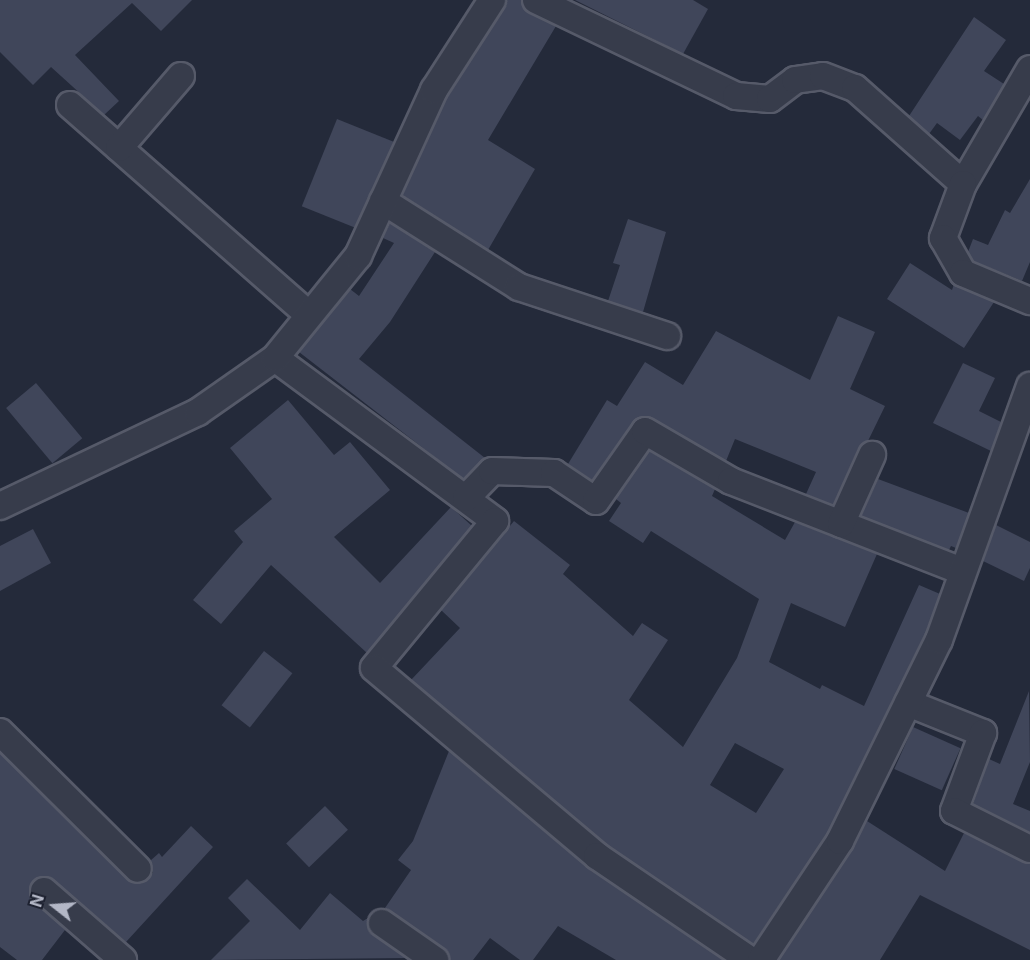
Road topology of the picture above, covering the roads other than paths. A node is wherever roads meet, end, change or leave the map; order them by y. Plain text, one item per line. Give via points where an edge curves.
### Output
1 (492, 0) edge
2 (536, 0) edge
3 (1030, 69) edge
4 (181, 76) dead end
5 (70, 105) dead end
6 (119, 148) junction
7 (963, 184) junction
8 (383, 201) junction
9 (1030, 300) edge
10 (309, 315) junction
11 (666, 336) dead end
12 (275, 358) junction
13 (1030, 386) edge
14 (872, 455) dead end
15 (466, 498) junction
16 (0, 506) edge
17 (841, 524) junction
18 (962, 571) junction
19 (908, 703) junction
20 (0, 732) edge
21 (1030, 849) edge
22 (138, 868) dead end
23 (44, 891) dead end
24 (382, 923) dead end
25 (123, 960) edge
26 (435, 960) edge
27 (750, 960) edge
28 (761, 960) edge

1 - 8 street via 434,90
2 - 7 street via 736,96 770,99 795,80 823,76 855,87
3 - 7 street
4 - 6 street
5 - 6 street
6 - 10 street
7 - 9 street via 943,238 963,273
8 - 10 street via 358,256
8 - 11 street via 519,287
10 - 12 street
12 - 15 street
12 - 16 street via 198,412
13 - 18 street
14 - 17 street
15 - 17 street via 492,471 554,473 596,501 645,430 731,481
15 - 27 street via 495,521 374,668 597,856
17 - 18 street
18 - 19 street via 939,640
19 - 21 street via 983,733 954,811
19 - 28 street via 840,842
20 - 22 street
23 - 25 street
24 - 26 street

